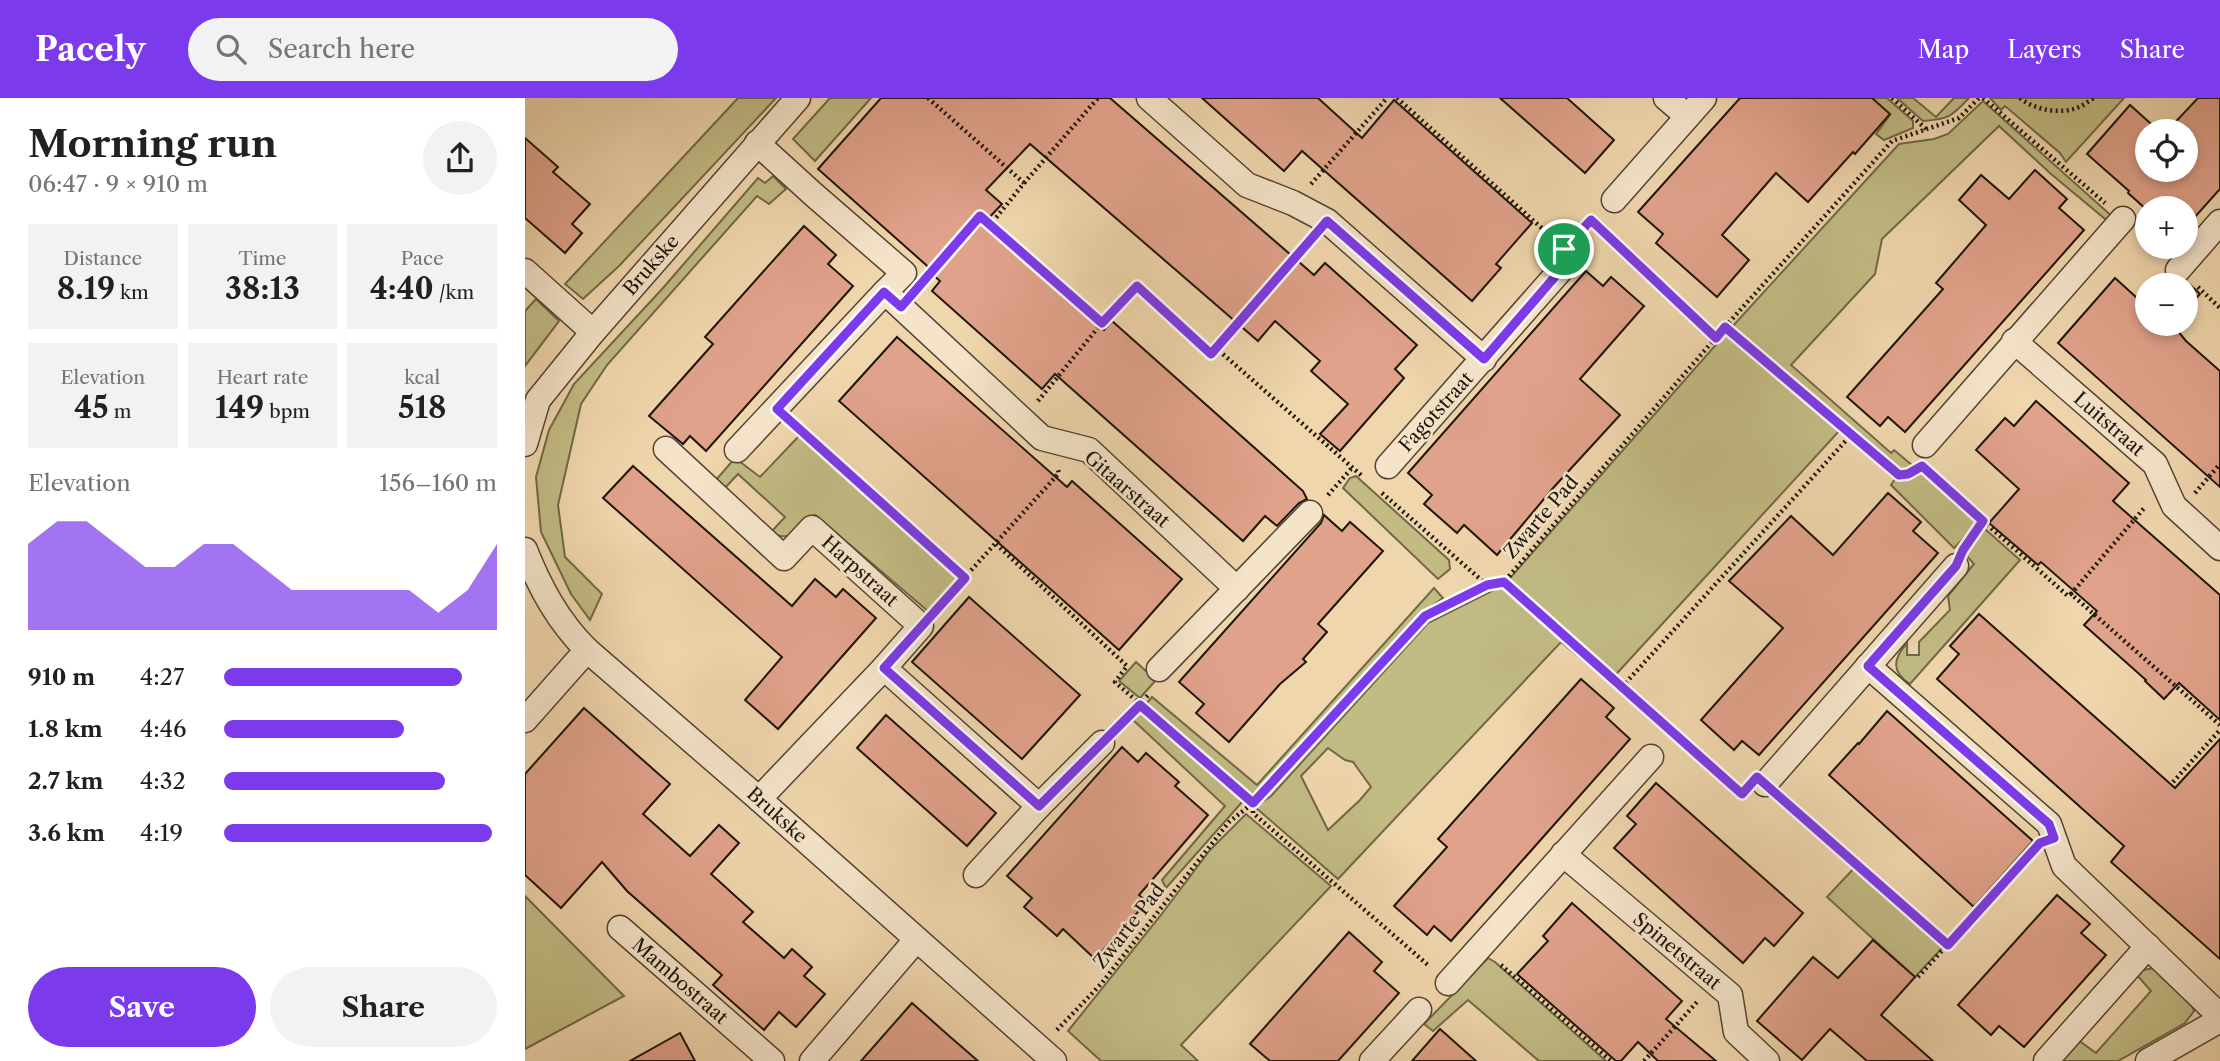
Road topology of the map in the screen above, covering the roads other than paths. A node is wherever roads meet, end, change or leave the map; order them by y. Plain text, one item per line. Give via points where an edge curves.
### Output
1 (798, 98) edge
2 (1149, 98) edge
3 (1667, 98) edge
4 (1695, 107) edge
5 (757, 143) junction
6 (1614, 200) road end
7 (2123, 219) road end
8 (2220, 222) edge
9 (1564, 257) road end
10 (2178, 270) dead end
11 (525, 271) edge
12 (893, 300) junction
13 (593, 332) junction
14 (2014, 341) junction
15 (1484, 359) junction
16 (525, 444) edge
17 (1925, 445) dead end
18 (666, 449) dead end
19 (737, 450) dead end
20 (1388, 466) dead end
21 (1310, 513) road end
22 (2220, 548) edge
23 (525, 550) edge
24 (1956, 566) road end
25 (1237, 589) junction
26 (587, 650) junction
27 (1868, 666) junction
28 (884, 668) junction
29 (1159, 669) road end
30 (525, 720) edge
31 (1102, 743) road end
32 (1651, 757) dead end
33 (1765, 784) road end
34 (759, 799) junction
35 (1039, 806) junction
36 (1563, 854) junction
37 (976, 876) dead end
38 (620, 929) dead end
39 (916, 940) junction
40 (2148, 946) junction
41 (1448, 983) road end
42 (1419, 1010) dead end
43 (2220, 1018) edge
44 (1047, 1055) edge
45 (772, 1061) edge
46 (811, 1061) edge
47 (1372, 1061) edge
48 (1767, 1061) edge
49 (2046, 1061) edge
50 (2148, 1061) edge

1 - 5 street, Brukske
2 - 15 street, Fagotstraat via 1247,186 1327,221
3 - 4 street
4 - 6 street
5 - 12 street via 904,272
5 - 13 street, Brukske
7 - 14 street
8 - 10 street
9 - 15 street, Fagotstraat
11 - 13 street
12 - 19 street
12 - 25 street, Gitaarstraat via 1042,438 1089,450
13 - 16 street, Brukske via 538,400
14 - 17 street
14 - 22 street, Luitstraat via 2155,464 2174,506
15 - 20 street, Fagotstraat
18 - 28 street, Harpstraat via 784,558 812,528 921,626
21 - 25 street
23 - 26 street, Brukske via 541,589
24 - 27 street
25 - 29 street
26 - 30 street
26 - 34 street, Brukske
27 - 33 street
27 - 40 street via 2049,824 2064,866
28 - 34 street
28 - 35 street
31 - 35 street
32 - 36 street
34 - 39 street, Brukske
35 - 37 street
36 - 41 street
36 - 48 street, Spinetstraat via 1730,996 1736,1032
38 - 45 street, Mambostraat
39 - 44 street, Brukske
39 - 46 street
40 - 43 street
40 - 49 street
42 - 47 street
43 - 50 street

